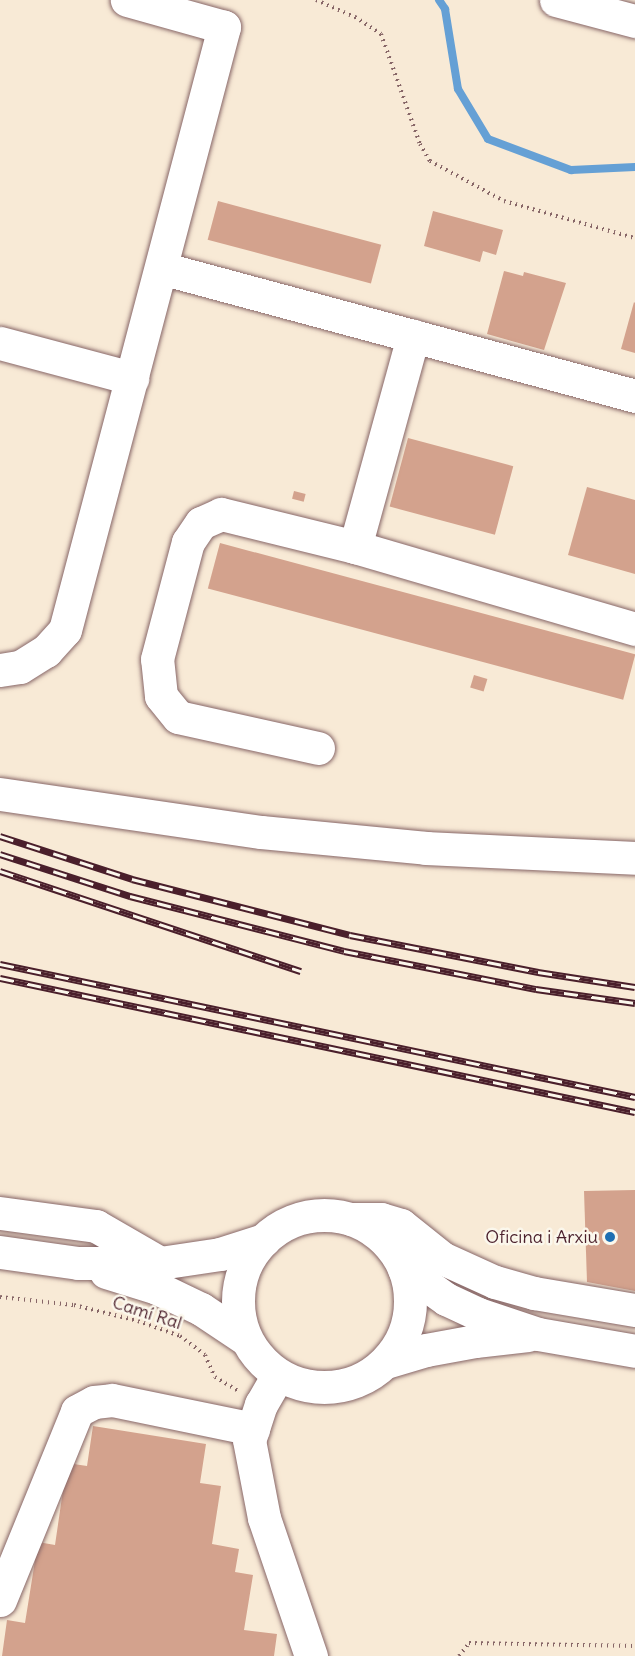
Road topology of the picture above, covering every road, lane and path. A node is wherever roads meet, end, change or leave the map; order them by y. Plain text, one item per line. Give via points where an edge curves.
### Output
1 (127, 0) edge
2 (316, 0) edge
3 (556, 0) edge
4 (635, 21) edge
5 (635, 238) edge
6 (160, 268) junction
7 (413, 336) junction
8 (0, 343) edge
9 (132, 378) junction
10 (635, 396) edge
11 (355, 547) junction
12 (635, 629) edge
13 (0, 670) edge
14 (318, 748) dead end
15 (0, 794) edge
16 (635, 858) edge
17 (0, 1213) edge
18 (351, 1219) junction
19 (264, 1240) junction
20 (0, 1252) edge
21 (78, 1263) junction
22 (160, 1263) junction
23 (404, 1269) junction
24 (0, 1297) edge
25 (635, 1310) edge
26 (538, 1334) junction
27 (246, 1339) junction
28 (635, 1351) edge
29 (386, 1362) junction
30 (278, 1375) junction
31 (257, 1417) junction
32 (0, 1600) edge
33 (635, 1646) edge
34 (311, 1656) edge
35 (459, 1656) edge

1 - 6 main road via 224,27
2 - 5 path via 355,17 381,34 420,144 430,161 504,201
3 - 4 main road
6 - 7 main road
6 - 9 main road
7 - 10 main road
7 - 11 main road
8 - 9 main road
9 - 13 main road via 65,630 46,651 20,667
11 - 12 main road
11 - 14 main road via 221,514 201,524 188,542 157,658 161,696 178,717
15 - 16 main road via 261,832 426,848
17 - 22 main road via 96,1226
18 - 19 main road via 308,1216 292,1221
18 - 23 main road via 380,1236
18 - 25 main road via 381,1219 401,1225 442,1258 495,1282 534,1293
19 - 22 main road via 220,1254
19 - 27 main road via 253,1252 239,1286 239,1315
20 - 21 main road
21 - 22 main road
21 - 27 main road via 157,1288 201,1309
23 - 26 main road via 446,1299
23 - 29 main road via 410,1292 409,1318 402,1340
24 - 31 path, Camí Ral via 74,1305 180,1336 205,1355 215,1377
26 - 28 main road
26 - 29 main road via 465,1343
27 - 30 main road
29 - 30 main road via 370,1375 342,1386 313,1387
30 - 31 main road
31 - 32 main road via 112,1400 94,1402 77,1411
31 - 34 main road via 249,1440 264,1518
33 - 35 path via 469,1643

